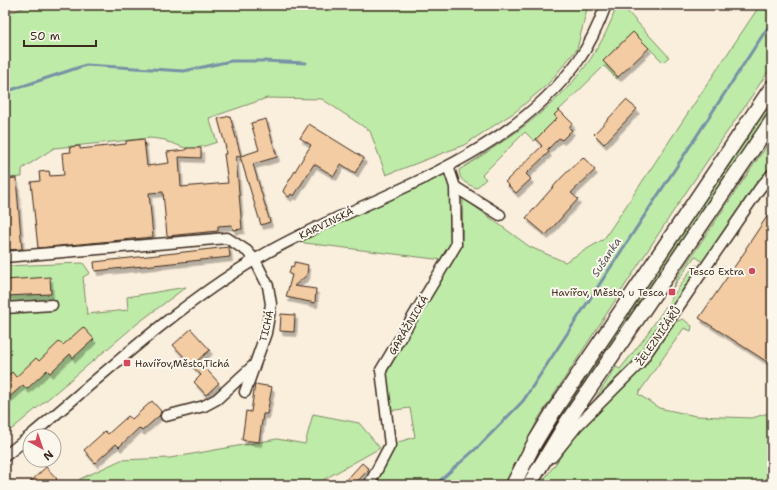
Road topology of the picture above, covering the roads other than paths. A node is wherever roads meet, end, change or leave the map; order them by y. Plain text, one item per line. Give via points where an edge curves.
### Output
1 (606, 5) edge
2 (772, 88) edge
3 (772, 121) edge
4 (448, 166) junction
5 (772, 174) edge
6 (455, 187) junction
7 (500, 215) dead end
8 (5, 257) edge
9 (255, 260) junction
10 (52, 304) dead end
11 (5, 308) edge
12 (256, 364) junction
13 (245, 392) dead end
14 (166, 416) dead end
15 (40, 428) edge
16 (22, 442) edge
17 (5, 456) edge
18 (369, 485) edge
19 (513, 485) edge
20 (529, 485) edge

1 - 4 street, KARVINSKÁ via 598,26 579,60 554,89 495,139
2 - 19 main road via 555,409
3 - 20 main road via 567,422
4 - 6 street, GARÁŽNICKÁ
4 - 9 street, KARVINSKÁ via 289,241
5 - 20 street, ŽELEZNIČÁŘŮ via 639,364 577,426
6 - 7 street
6 - 18 street, GARÁŽNICKÁ via 456,245 380,370 390,445
8 - 9 street via 227,238 247,251
9 - 12 street, TICHÁ via 268,286 271,304 266,333
9 - 15 street, KARVINSKÁ via 166,322
10 - 11 street
12 - 13 street, TICHÁ
12 - 14 street via 217,399 204,406
16 - 17 street, KARVINSKÁ

